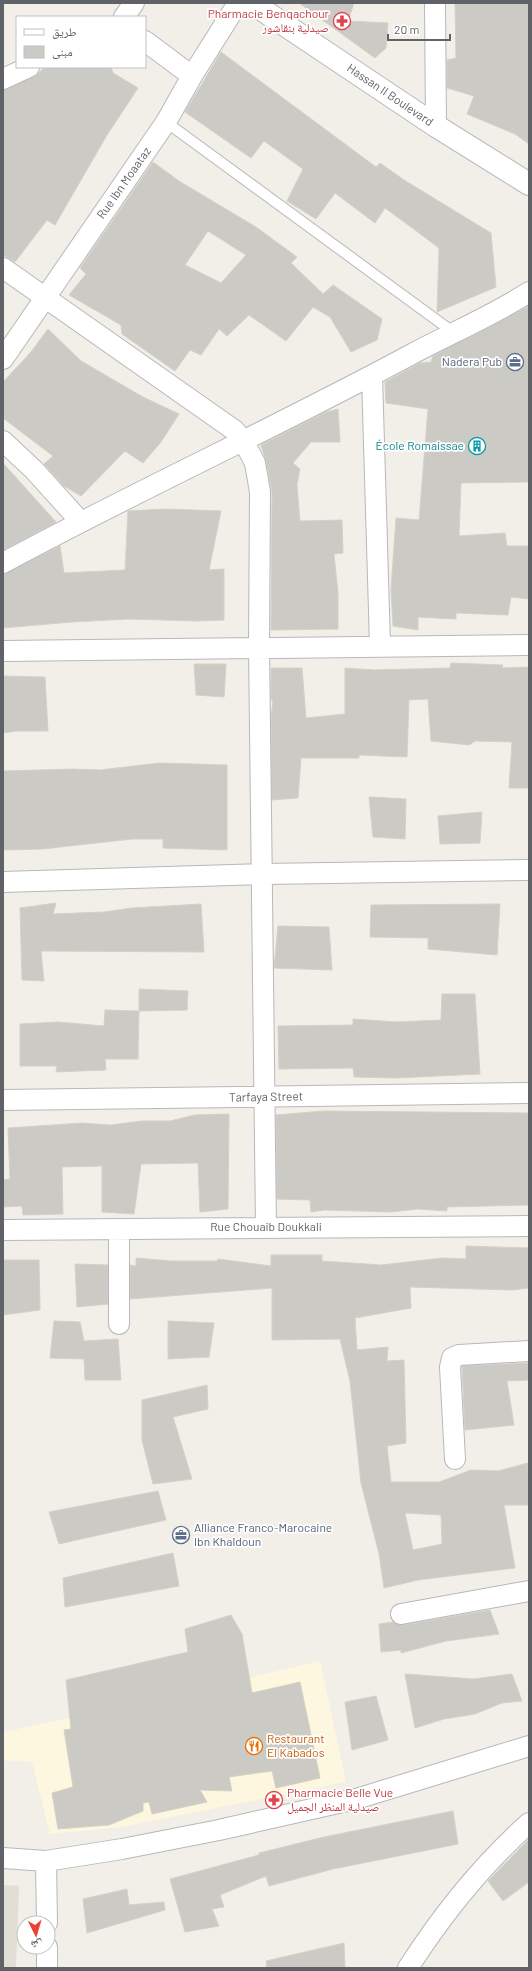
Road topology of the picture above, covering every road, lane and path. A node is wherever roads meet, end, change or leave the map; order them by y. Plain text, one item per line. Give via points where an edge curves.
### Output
1 (134, 3) edge
2 (238, 3) edge
3 (252, 3) edge
4 (435, 3) edge
5 (125, 16) edge
6 (146, 42) edge
7 (27, 68) edge
8 (192, 76) junction
9 (3, 79) edge
10 (166, 122) junction
11 (436, 126) junction
12 (529, 184) edge
13 (3, 268) edge
14 (529, 292) edge
15 (46, 296) junction
16 (453, 332) junction
17 (3, 359) edge
18 (372, 376) junction
19 (243, 440) junction
20 (3, 441) edge
21 (80, 521) junction
22 (3, 563) edge
23 (529, 644) edge
24 (380, 645) junction
25 (259, 647) junction
26 (3, 651) edge
27 (529, 870) edge
28 (263, 874) junction
29 (3, 882) edge
30 (529, 1093) edge
31 (264, 1097) junction
32 (3, 1100) edge
33 (529, 1226) edge
34 (266, 1227) junction
35 (119, 1229) junction
36 (3, 1230) edge
37 (119, 1324) dead end
38 (529, 1351) edge
39 (455, 1459) dead end
40 (529, 1591) edge
41 (401, 1614) dead end
42 (529, 1746) edge
43 (529, 1823) edge
44 (3, 1858) edge
45 (46, 1861) junction
46 (47, 1915) edge
47 (47, 1955) edge
48 (47, 1968) edge
49 (408, 1968) edge

1 - 5 street
2 - 8 street, Rue Ibn Moaataz
3 - 11 main road, Hassan II Boulevard
4 - 11 street
6 - 8 street
7 - 9 street
8 - 10 street, Rue Ibn Moaataz
10 - 15 street, Rue Ibn Moaataz
10 - 16 lane
11 - 12 main road, Hassan II Boulevard
13 - 15 street
14 - 16 street via 485,318
15 - 17 street, Rue Ibn Moaataz
15 - 19 street via 224,422
16 - 18 street
18 - 19 street
18 - 24 street
19 - 21 street
19 - 25 street via 255,462 259,478
20 - 21 street via 29,465
21 - 22 street
23 - 24 street
24 - 25 street
25 - 26 street
25 - 28 street
27 - 28 street
28 - 29 street
28 - 31 street
30 - 31 street, Tarfaya Street
31 - 32 street, Tarfaya Street
31 - 34 street
33 - 34 street, Rue Chouaib Doukkali
34 - 35 street, Rue Chouaib Doukkali
35 - 36 street, Rue Chouaib Doukkali
35 - 37 street
38 - 39 street via 459,1355 452,1358 450,1367
40 - 41 street
42 - 45 street via 356,1799 220,1830
43 - 49 street via 485,1866 453,1904
44 - 45 street
45 - 46 street
47 - 48 street

